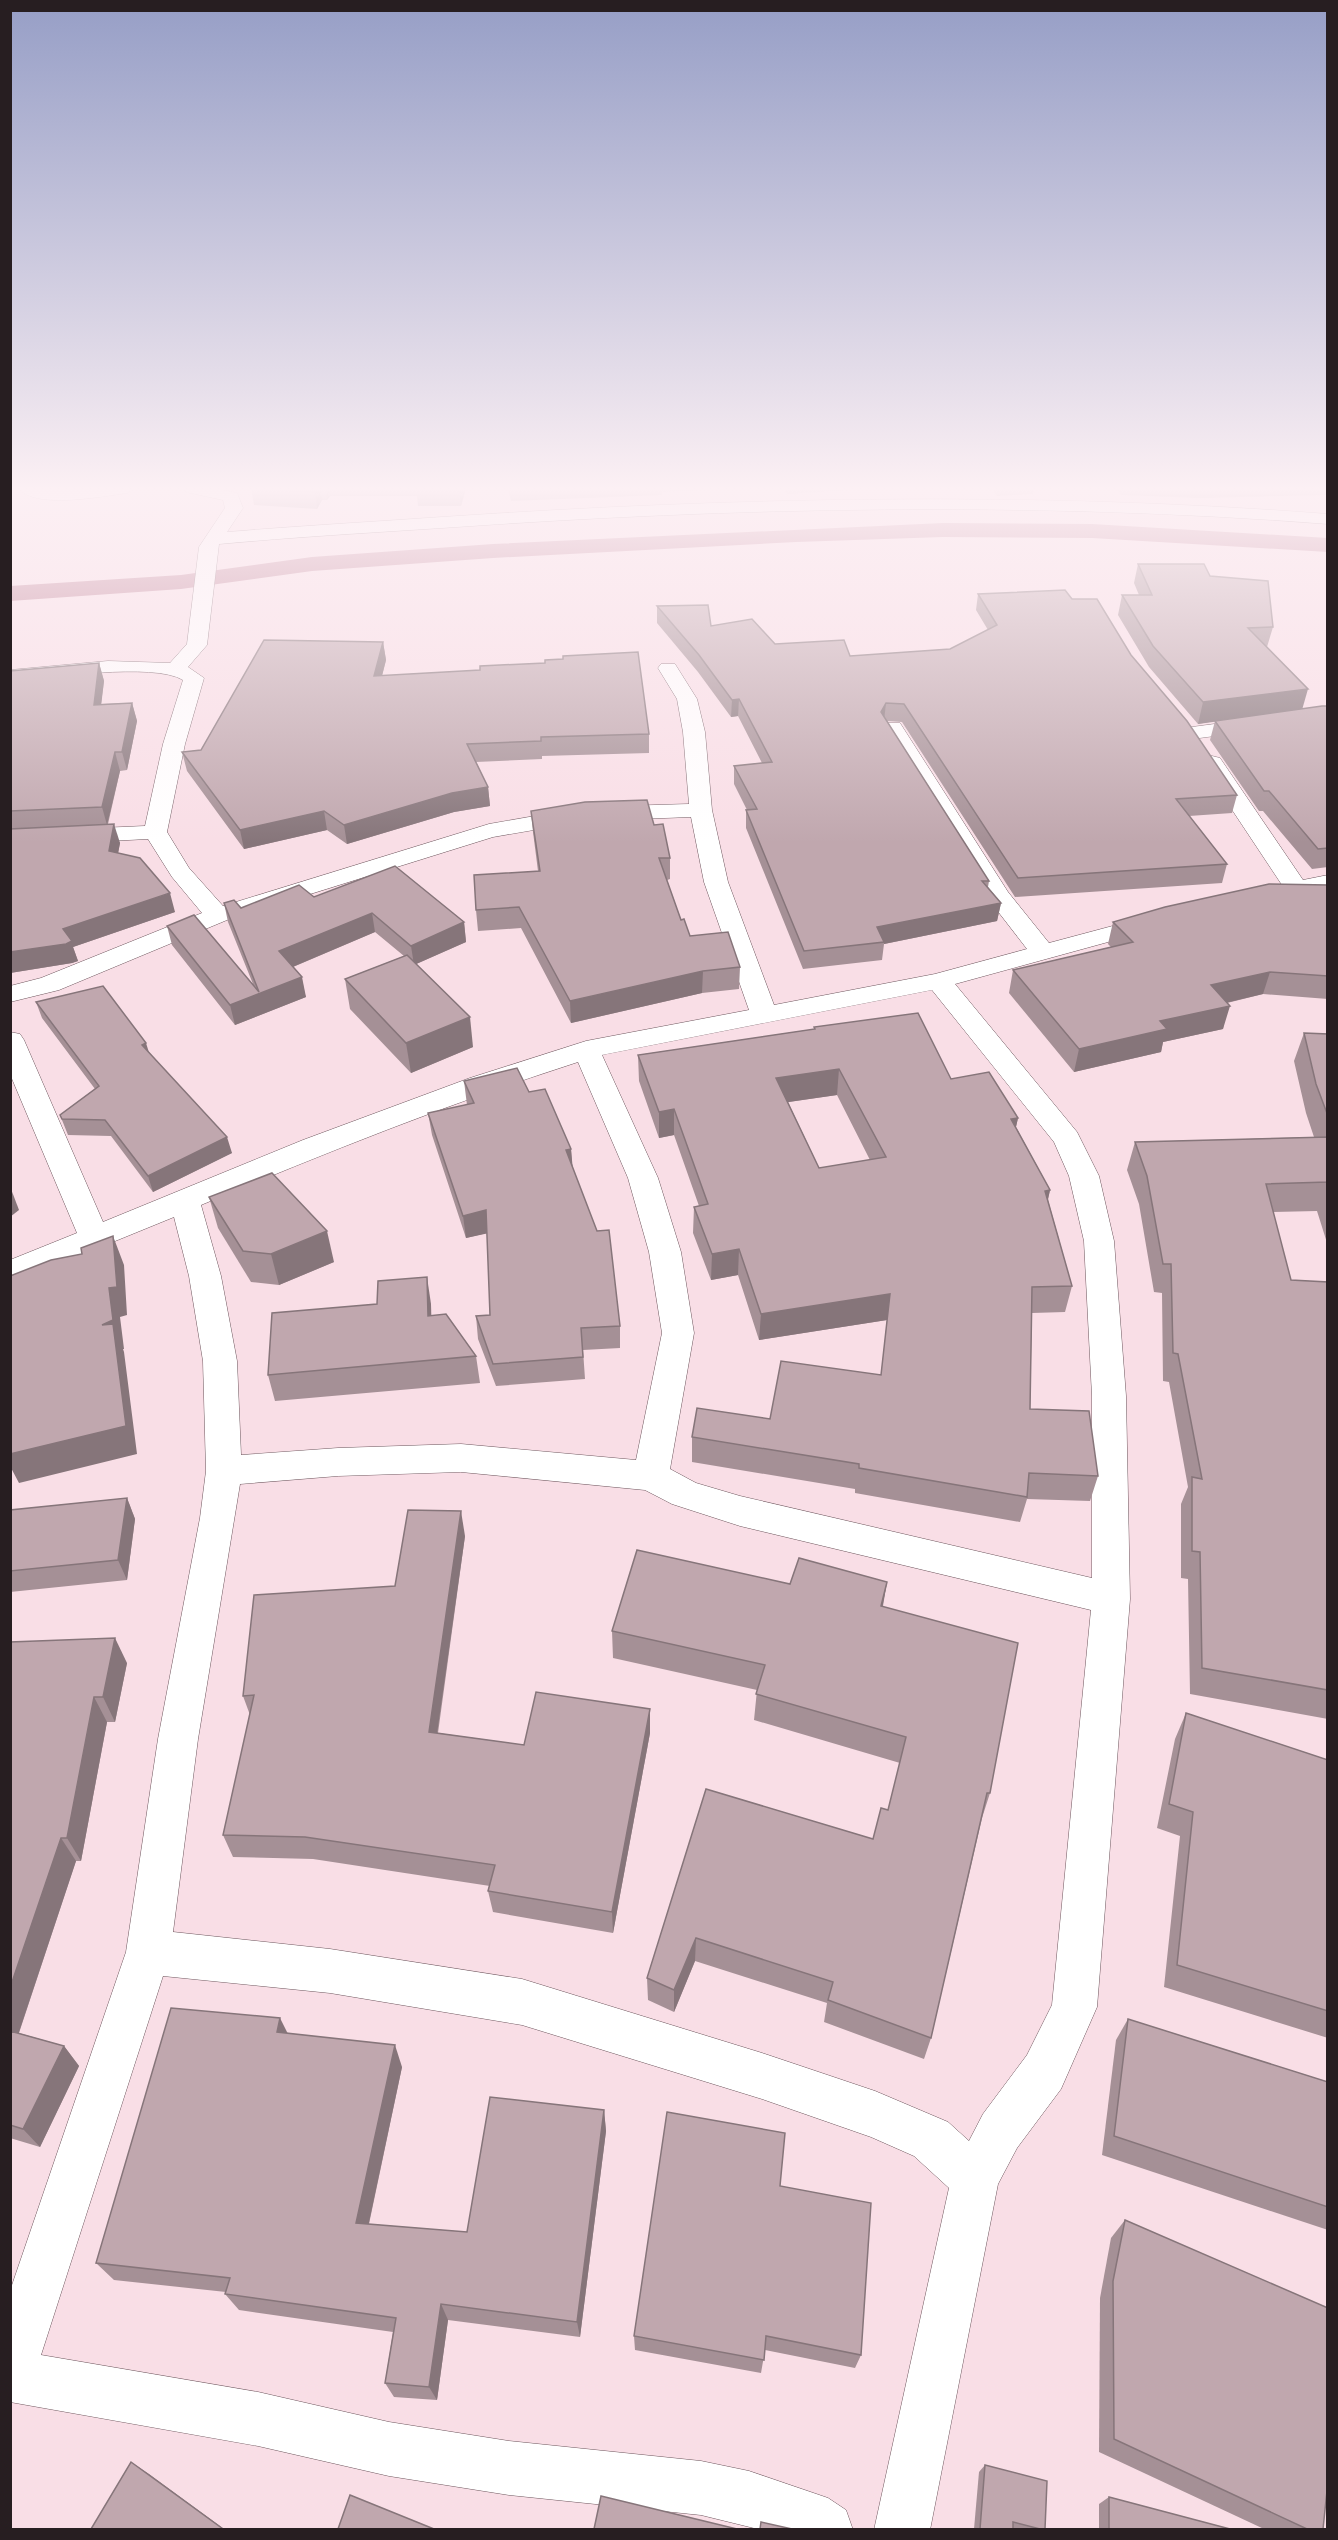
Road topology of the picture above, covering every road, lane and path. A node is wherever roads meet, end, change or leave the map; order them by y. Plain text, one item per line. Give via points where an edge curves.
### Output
1 (204, 607) edge
2 (177, 667) junction
3 (668, 668) dead end
4 (10, 676) edge
5 (1177, 715) edge
6 (1328, 715) edge
7 (892, 729) edge
8 (1192, 733) junction
9 (700, 810) junction
10 (155, 831) junction
11 (10, 839) edge
12 (1328, 882) edge
13 (1297, 890) junction
14 (1251, 900) edge
15 (218, 915) junction
16 (1172, 917) edge
17 (1044, 953) junction
18 (938, 981) junction
19 (10, 994) edge
20 (765, 1017) junction
21 (10, 1040) edge
22 (586, 1050) junction
23 (185, 1200) junction
24 (93, 1238) junction
25 (10, 1273) edge
26 (224, 1471) junction
27 (651, 1476) junction
28 (1112, 1599) junction
29 (148, 1952) junction
30 (975, 2179) junction
31 (10, 2370) edge
32 (10, 2376) edge
33 (826, 2529) edge
34 (902, 2529) edge

1 - 2 street via 197,645
2 - 4 street
2 - 10 street via 194,678 174,744
3 - 9 street via 687,699 694,732
5 - 8 street
6 - 8 street
7 - 17 street via 998,896
8 - 13 street
9 - 15 street via 586,814 489,831
9 - 20 street via 716,882
10 - 11 street
10 - 15 street via 180,873
12 - 13 street
13 - 14 street
15 - 19 street via 50,984
16 - 17 street
17 - 18 street
18 - 20 street
18 - 28 street via 1067,1139 1084,1176 1099,1241 1109,1396
20 - 22 street
21 - 24 street
22 - 23 street via 480,1084
22 - 27 street via 642,1178 665,1252 678,1333
23 - 24 street
23 - 26 street via 205,1276 220,1361
24 - 25 street
26 - 27 street via 461,1458
26 - 29 street via 178,1739
27 - 28 street via 685,1494 740,1511
28 - 30 street via 1074,2007 1044,2072 1000,2131
29 - 30 street via 330,1971 522,2002 875,2115 930,2139
29 - 31 street
30 - 34 street
32 - 33 street via 258,2419 389,2449 509,2468 701,2488 809,2517

